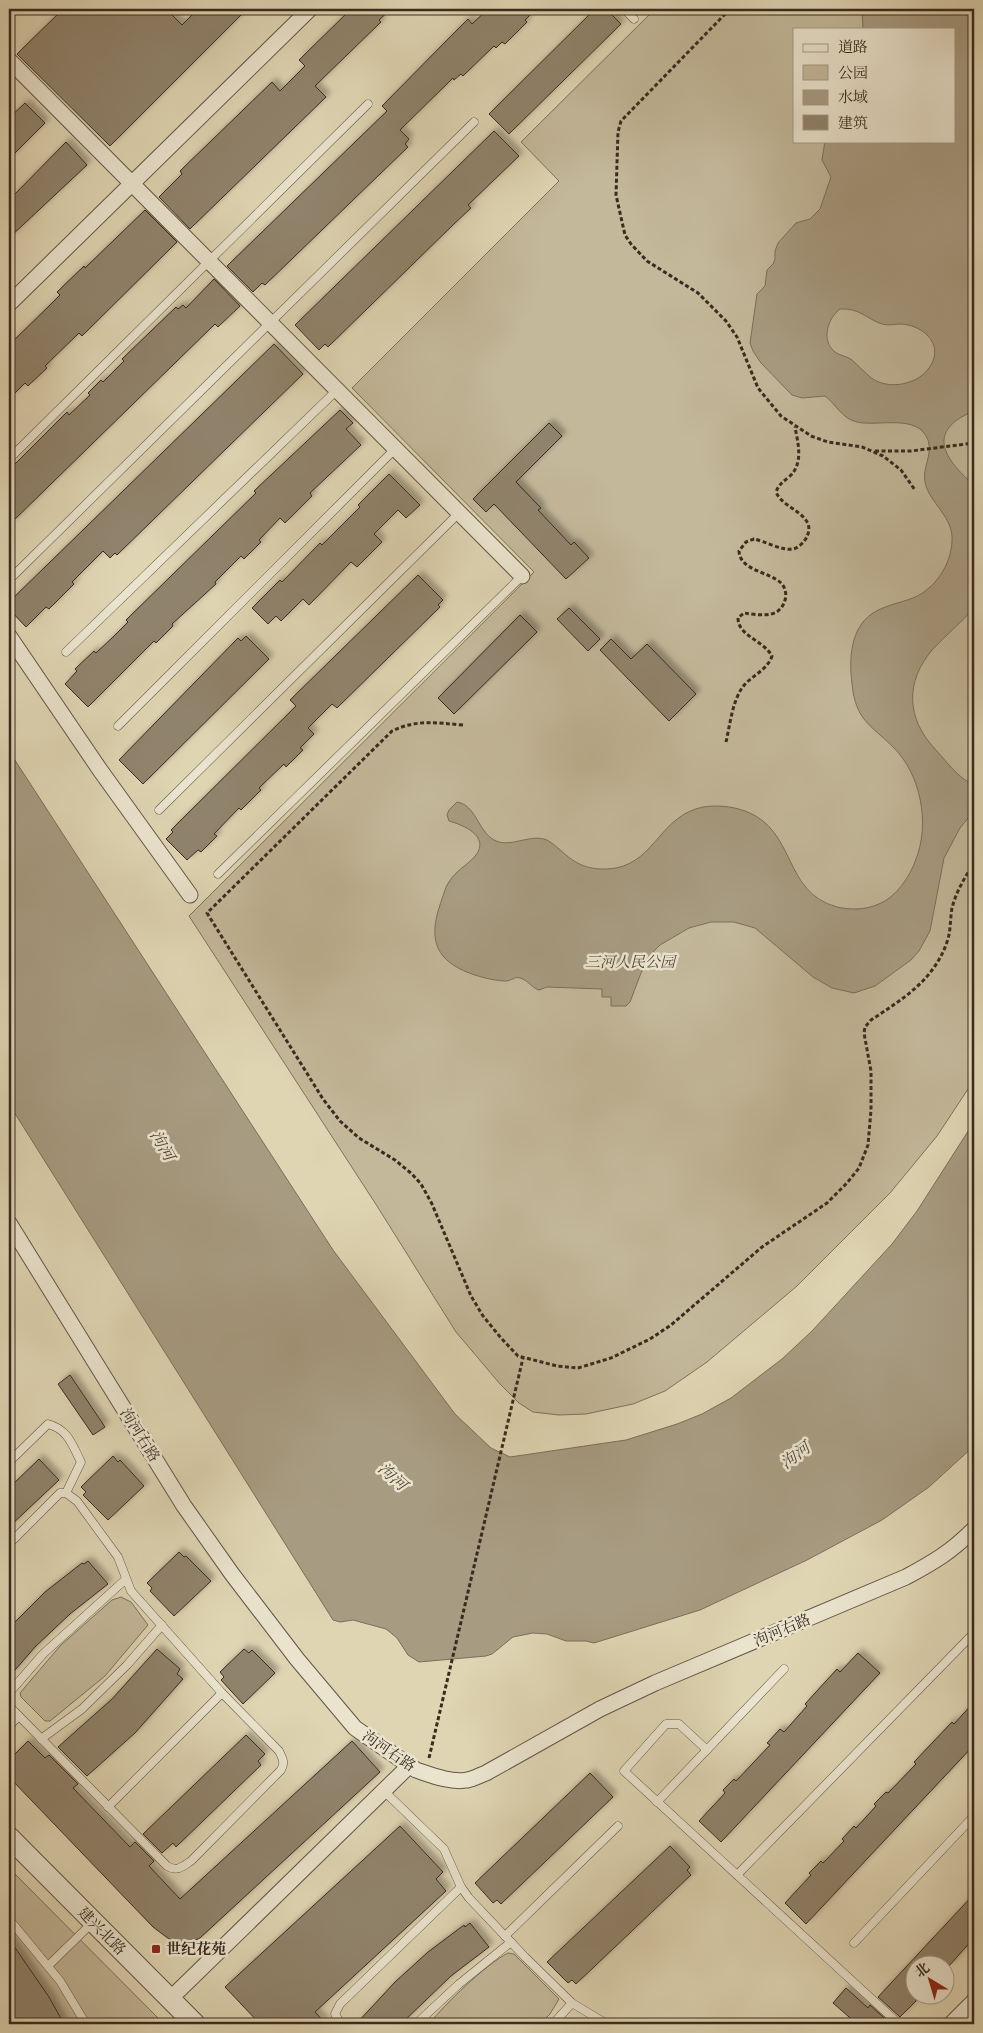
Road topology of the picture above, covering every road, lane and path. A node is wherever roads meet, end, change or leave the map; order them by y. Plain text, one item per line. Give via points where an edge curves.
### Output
1 (310, 9) edge
2 (624, 9) edge
3 (730, 9) edge
4 (634, 18) dead end
5 (9, 60) edge
6 (368, 104) dead end
7 (474, 122) dead end
8 (132, 184) junction
9 (209, 261) junction
10 (9, 304) edge
11 (270, 323) junction
12 (337, 390) junction
13 (795, 427) junction
14 (974, 444) edge
15 (395, 449) junction
16 (873, 451) junction
17 (9, 459) edge
18 (915, 490) dead end
19 (459, 513) junction
20 (13, 576) dead end
21 (522, 576) joint
22 (9, 636) edge
23 (66, 652) dead end
24 (463, 724) dead end
25 (118, 726) dead end
26 (726, 742) dead end
27 (160, 810) dead end
28 (974, 864) edge
29 (218, 874) dead end
30 (190, 896) dead end
31 (9, 1223) edge
32 (523, 1358) junction
33 (9, 1462) edge
34 (66, 1493) junction
35 (974, 1529) edge
36 (9, 1544) edge
37 (126, 1579) junction
38 (162, 1625) junction
39 (974, 1633) edge
40 (784, 1669) dead end
41 (9, 1693) edge
42 (222, 1693) junction
43 (9, 1706) edge
44 (18, 1716) junction
45 (9, 1726) edge
46 (41, 1739) junction
47 (707, 1750) junction
48 (409, 1766) junction
49 (426, 1773) junction
50 (384, 1791) junction
51 (657, 1802) junction
52 (108, 1807) junction
53 (974, 1816) edge
54 (618, 1826) dead end
55 (9, 1837) edge
56 (737, 1875) junction
57 (461, 1887) junction
58 (9, 1919) edge
59 (93, 1922) junction
60 (508, 1939) junction
61 (854, 1943) dead end
62 (48, 1966) junction
63 (170, 1999) junction
64 (974, 2000) edge
65 (572, 2003) junction
66 (86, 2024) edge
67 (195, 2024) edge
68 (341, 2024) edge
69 (416, 2024) edge
70 (553, 2024) edge
71 (607, 2024) edge
72 (900, 2024) edge
73 (951, 2024) edge

1 - 8 street
2 - 4 lane
3 - 13 path via 624,116 618,132 616,195 625,235 647,261 714,308 736,337 768,403
5 - 8 street
6 - 9 lane
7 - 11 lane
8 - 9 street
8 - 10 street
9 - 11 street
9 - 17 lane
11 - 12 street
11 - 20 lane
12 - 15 street
12 - 23 lane
13 - 16 path via 828,442
13 - 26 path via 799,457 791,476 776,492 807,521 809,532 802,545 794,549 754,539 746,542 739,551 748,565 781,582 786,598 781,608 772,614 744,612 738,618 742,631 760,642 772,656 766,666 741,688
14 - 16 path via 911,451
15 - 19 street
15 - 25 lane
16 - 18 path via 901,470
19 - 21 street
19 - 27 lane
21 - 29 lane
22 - 30 street
24 - 32 path via 420,722 392,731 207,913 340,1121 412,1174 420,1184 432,1204 471,1296 501,1338
28 - 32 path via 957,892 948,941 940,959 921,985 864,1028 871,1071 868,1145 859,1168 847,1183 827,1203 762,1247 671,1325 650,1339 611,1358 578,1368
31 - 48 street, 泃河右路 via 184,1506 232,1574 355,1728
32 - 49 path
33 - 34 lane via 48,1424 59,1427 67,1434 82,1462
34 - 36 lane via 60,1493
34 - 37 lane via 77,1502 118,1557
35 - 49 street, 泃河右路 via 938,1561 906,1577 655,1683 600,1709 486,1773 456,1780
37 - 38 lane via 131,1591
37 - 41 lane via 43,1654
38 - 42 lane
38 - 46 lane via 82,1709
39 - 56 lane
40 - 47 lane
42 - 52 lane
42 - 52 lane via 284,1760 281,1770 191,1861 178,1869 167,1866
43 - 44 lane
44 - 45 lane
44 - 46 lane
46 - 52 lane
47 - 51 lane
47 - 51 lane via 679,1724 666,1724 624,1771
48 - 49 street, 泃河右路
48 - 50 street
50 - 57 lane via 444,1849
50 - 63 street
51 - 56 lane
53 - 61 lane
54 - 60 lane
55 - 59 street, 建兴北路
56 - 72 lane
57 - 60 lane
57 - 68 lane via 340,2004 335,2014
58 - 62 lane
59 - 62 lane
59 - 63 street, 建兴北路
60 - 65 lane
60 - 69 lane
62 - 66 lane
63 - 67 street, 建兴北路
64 - 73 street
65 - 70 lane
65 - 71 lane

